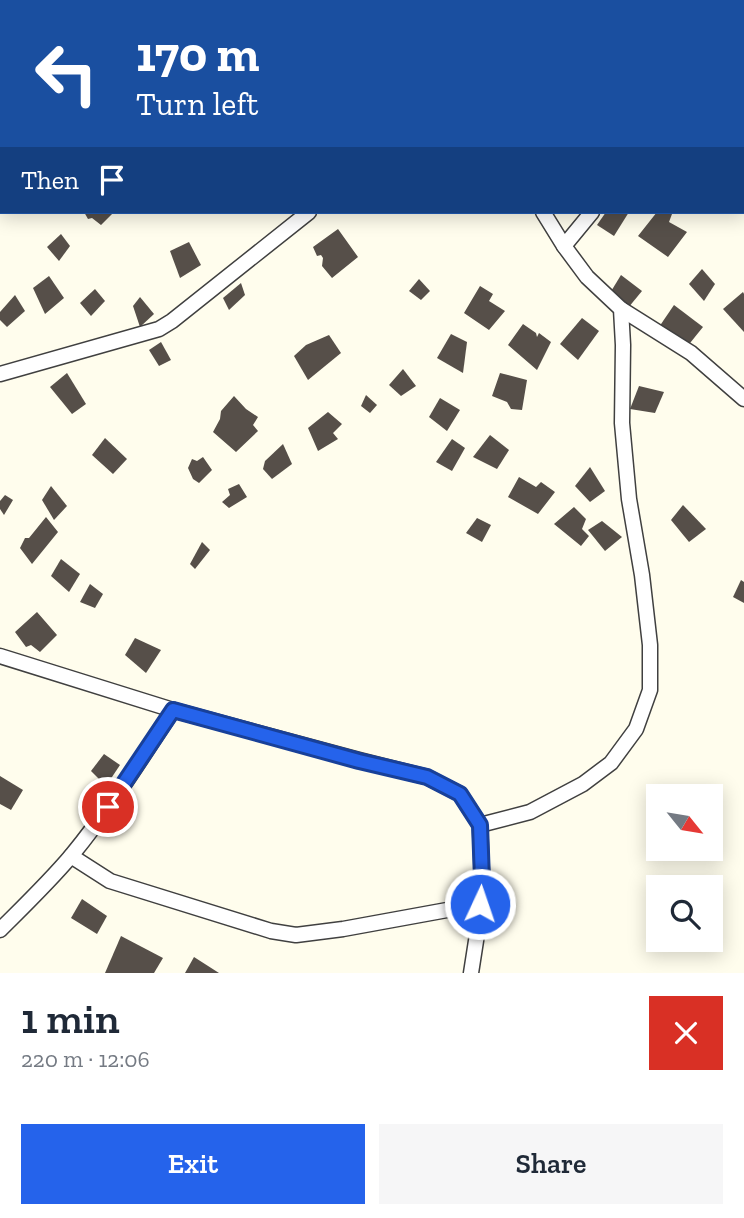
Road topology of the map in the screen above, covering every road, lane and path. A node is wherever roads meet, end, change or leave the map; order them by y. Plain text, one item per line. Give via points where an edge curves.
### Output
1 (306, 214) edge
2 (544, 214) edge
3 (590, 214) edge
4 (564, 246) junction
5 (621, 309) junction
6 (0, 373) edge
7 (744, 399) edge
8 (0, 656) edge
9 (173, 710) junction
10 (480, 825) junction
11 (71, 856) junction
12 (480, 904) junction
13 (0, 930) edge
14 (471, 973) edge

1 - 6 street via 159,329
2 - 4 street
3 - 4 street
4 - 5 street via 587,277
5 - 7 street via 691,353
5 - 10 street via 622,423 650,645 650,690 636,729 611,763 583,784 530,811
8 - 9 street
9 - 10 street via 427,777 460,794
9 - 11 street
10 - 12 street
11 - 12 street via 110,881 296,935
11 - 13 street
12 - 14 street

